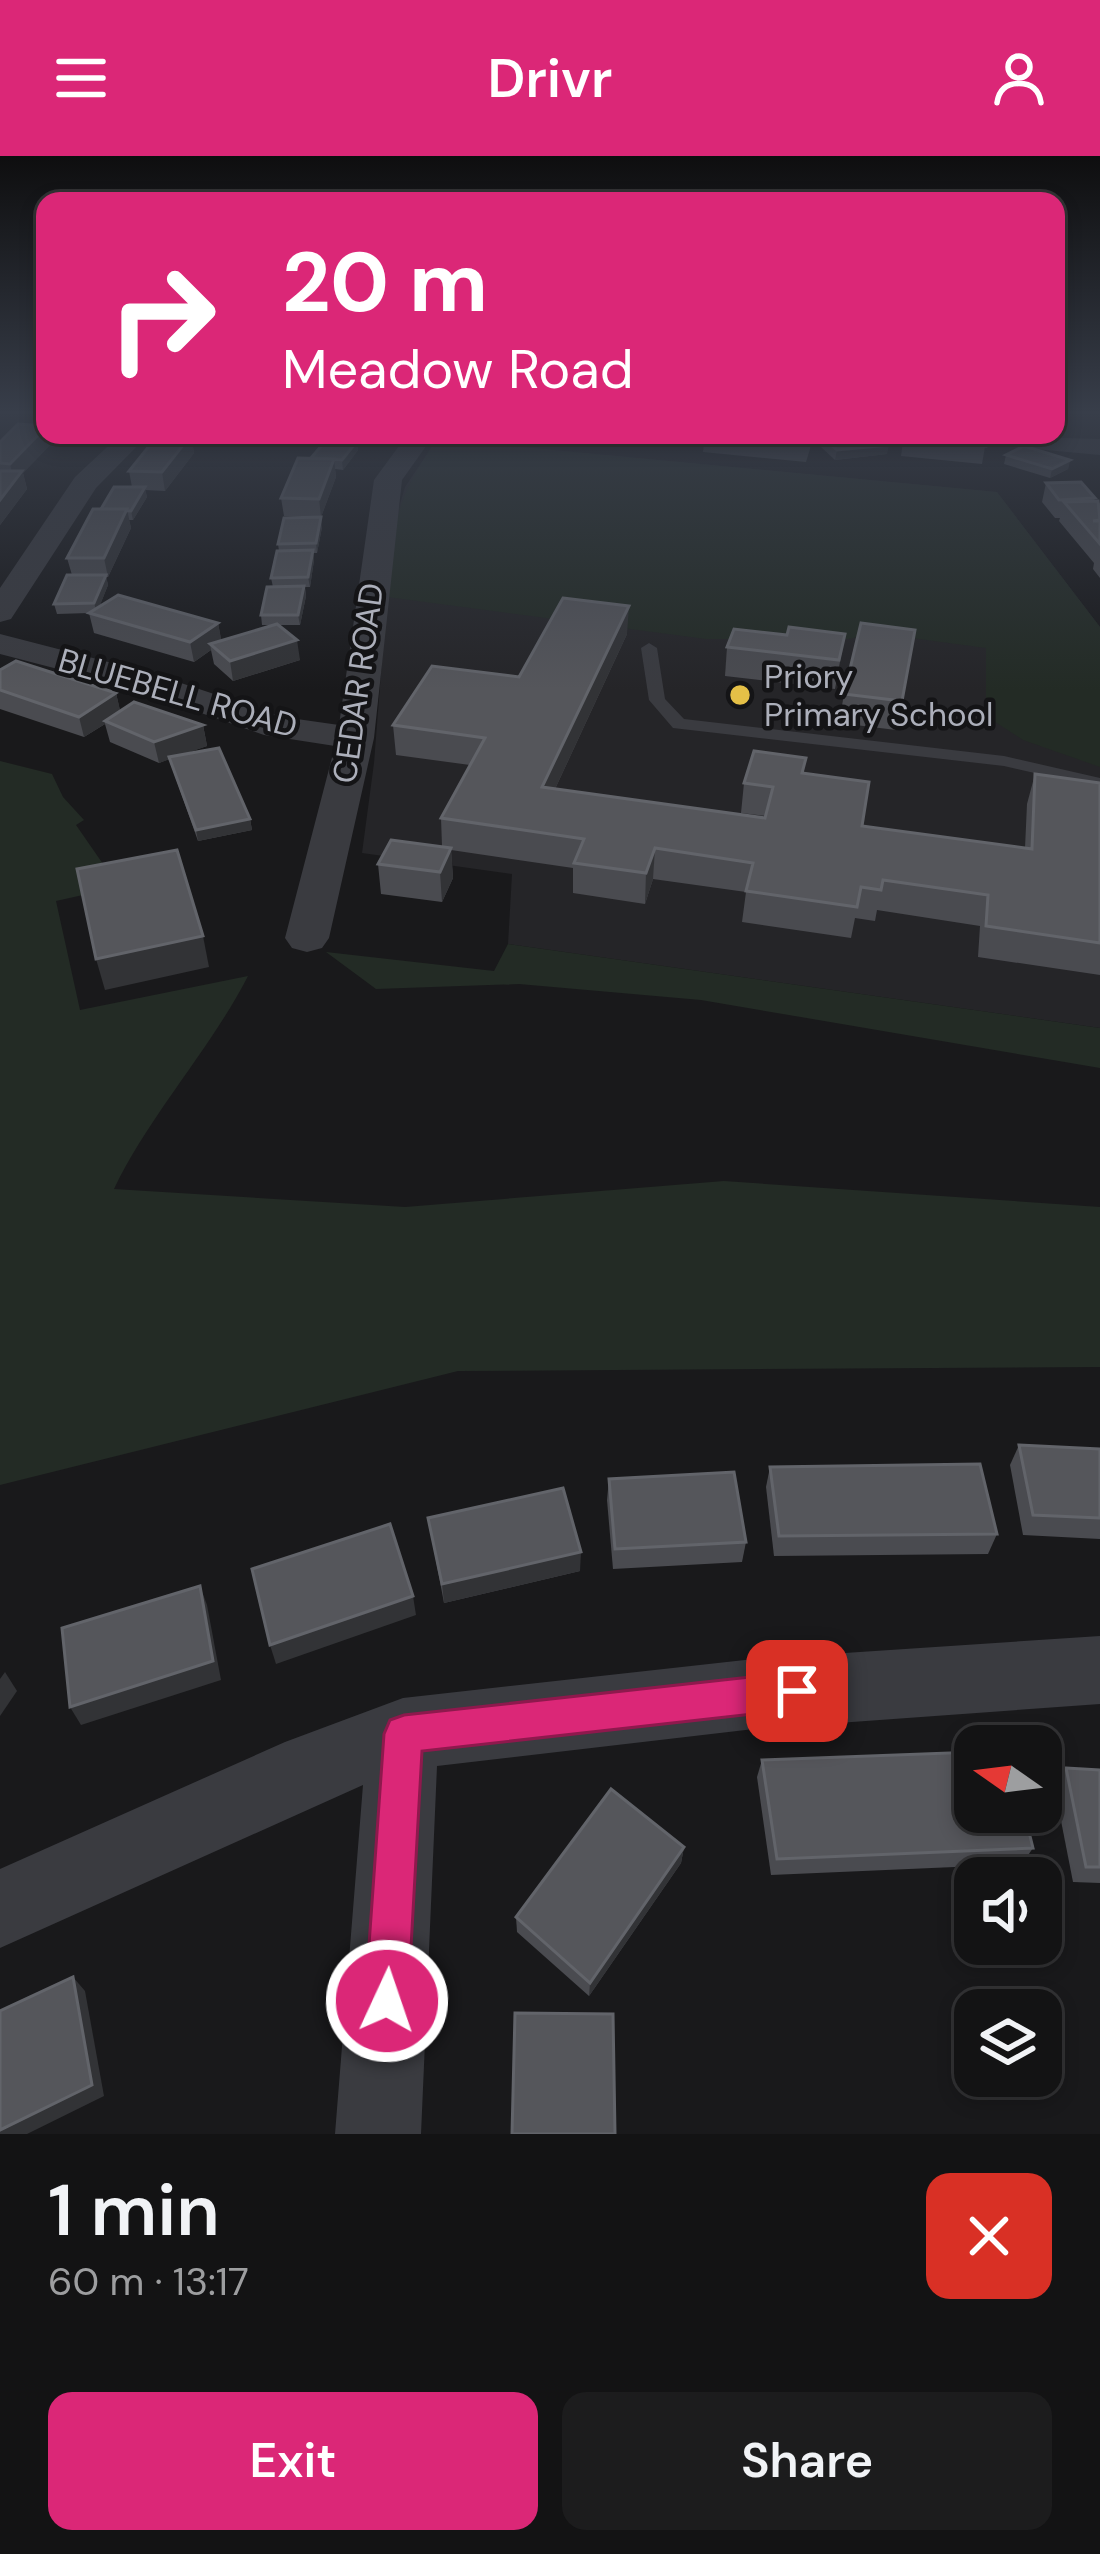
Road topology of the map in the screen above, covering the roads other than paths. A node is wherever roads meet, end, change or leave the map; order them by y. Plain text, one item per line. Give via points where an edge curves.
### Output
1 (70, 505) edge
2 (383, 505) edge
3 (0, 612) edge
4 (0, 644) edge
5 (649, 648) dead end
6 (356, 738) junction
7 (1100, 783) edge
8 (307, 938) dead end
9 (1100, 1670) edge
10 (404, 1734) junction
11 (0, 1909) edge
12 (378, 2134) edge

1 - 3 street
2 - 6 street, CEDAR ROAD
4 - 6 street, BLUEBELL ROAD via 277,727
5 - 7 lane via 656,700 679,724 1004,761
6 - 8 street, CEDAR ROAD
9 - 10 street via 754,1694
10 - 11 street
10 - 12 street

